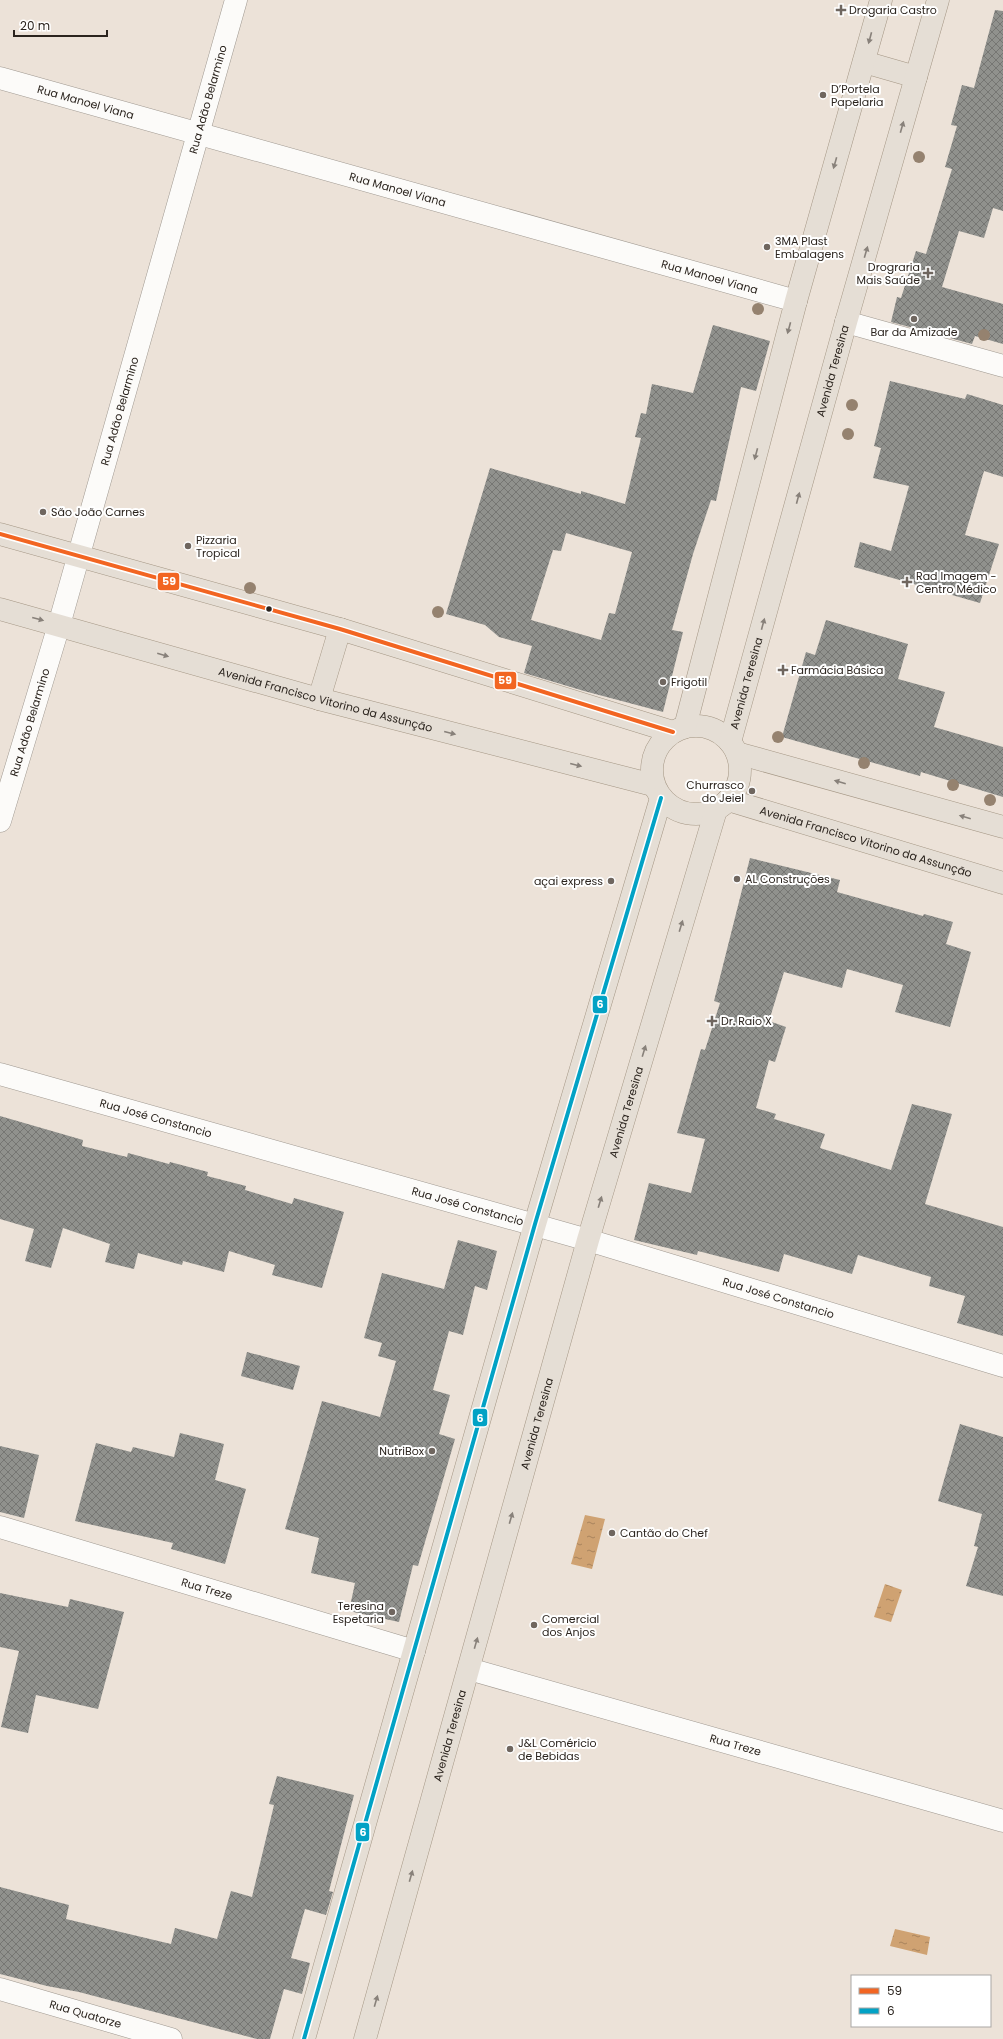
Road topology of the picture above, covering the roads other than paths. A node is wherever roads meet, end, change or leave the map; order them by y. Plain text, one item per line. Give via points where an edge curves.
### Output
1 (236, 0) edge
2 (881, 0) edge
3 (938, 0) edge
4 (864, 62) junction
5 (916, 77) junction
6 (0, 78) edge
7 (198, 132) junction
8 (796, 301) junction
9 (846, 322) junction
10 (1003, 366) edge
11 (0, 534) edge
12 (79, 556) junction
13 (0, 609) edge
14 (59, 625) junction
15 (340, 629) junction
16 (319, 699) junction
17 (679, 730) junction
18 (734, 748) junction
19 (657, 792) junction
20 (722, 805) junction
21 (0, 821) edge
22 (1003, 827) edge
23 (1003, 883) edge
24 (0, 1074) edge
25 (535, 1224) junction
26 (588, 1240) junction
27 (1003, 1366) edge
28 (0, 1527) edge
29 (414, 1651) junction
30 (469, 1669) junction
31 (1003, 1821) edge
32 (0, 1989) edge
33 (171, 2039) edge
34 (304, 2039) edge
35 (366, 2039) edge

1 - 7 street, Rua Adão Belarmino
2 -> 4 main road
3 - 5 main road, Avenida Teresina
4 - 5 main road
4 -> 8 main road
9 -> 5 main road, Avenida Teresina
6 - 7 street, Rua Manoel Viana
7 - 8 street, Rua Manoel Viana
7 - 12 street, Rua Adão Belarmino
8 -> 17 main road
9 - 10 street
18 -> 9 main road, Avenida Teresina
11 - 12 main road
12 - 14 street, Rua Adão Belarmino
12 - 15 main road
13 -> 14 main road, Avenida Francisco Vitorino da Assunção
14 -> 16 main road, Avenida Francisco Vitorino da Assunção
14 - 21 street, Rua Adão Belarmino
15 - 16 main road
15 - 17 main road
16 -> 19 main road, Avenida Francisco Vitorino da Assunção
17 - 18 main road via 702,726 718,732
17 - 19 main road via 662,742 654,755 651,770
18 - 20 main road via 740,765 739,778 735,790
22 -> 18 main road
19 - 20 main road via 672,808 686,814 701,814
19 - 25 main road
20 - 23 main road, Avenida Francisco Vitorino da Assunção
26 -> 20 main road, Avenida Teresina
24 - 25 street, Rua José Constancio
25 - 26 street, Rua José Constancio
25 - 29 main road
26 - 27 street, Rua José Constancio
30 -> 26 main road, Avenida Teresina
28 - 29 street, Rua Treze
29 - 34 main road
30 - 31 street, Rua Treze
35 -> 30 main road, Avenida Teresina
32 - 33 street, Rua Quatorze

